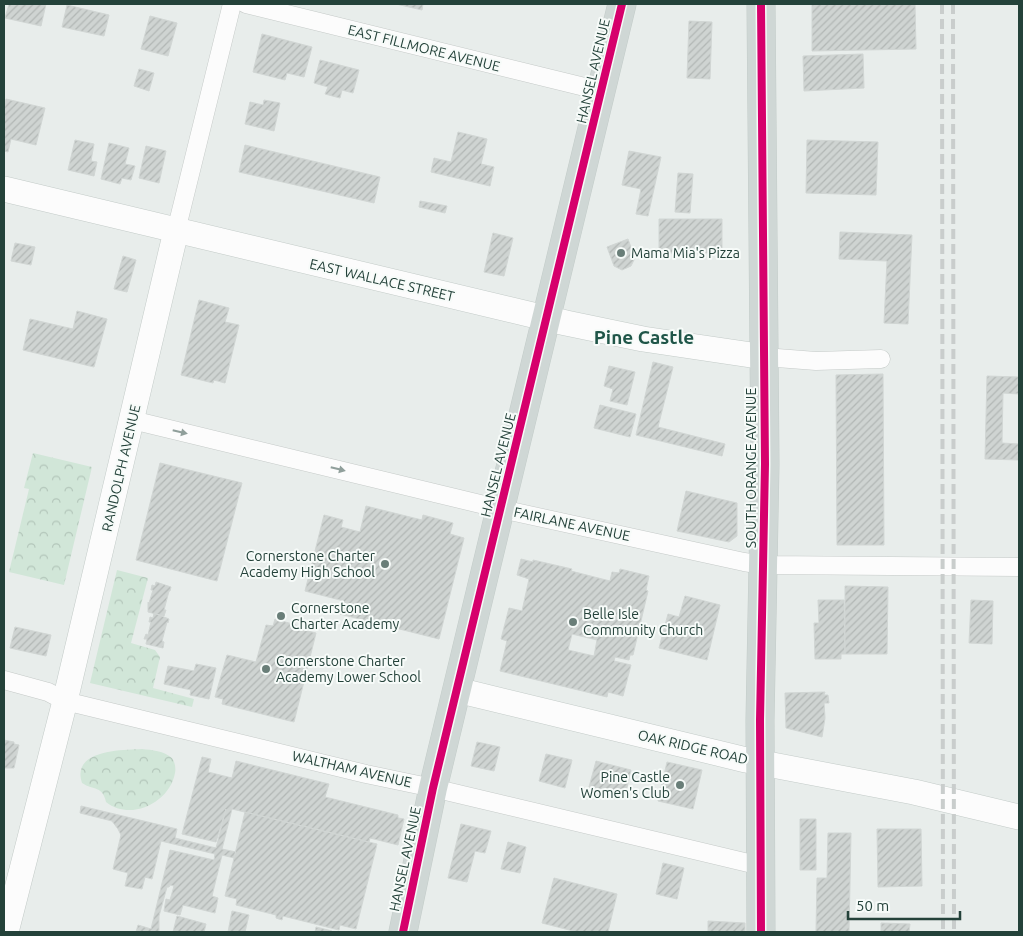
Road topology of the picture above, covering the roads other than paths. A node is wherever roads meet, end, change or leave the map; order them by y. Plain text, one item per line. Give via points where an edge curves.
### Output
1 (232, 4) edge
2 (246, 4) edge
3 (622, 4) edge
4 (761, 4) edge
5 (601, 92) junction
6 (4, 189) edge
7 (176, 231) junction
8 (547, 319) junction
9 (764, 357) junction
10 (881, 359) dead end
11 (132, 420) junction
12 (501, 508) junction
13 (763, 565) junction
14 (1019, 567) edge
15 (4, 680) edge
16 (457, 690) junction
17 (65, 701) junction
18 (760, 762) junction
19 (433, 788) junction
20 (1019, 817) edge
21 (760, 866) junction
22 (7, 916) edge
23 (402, 932) edge
24 (761, 932) edge

1 - 7 street, RANDOLPH AVENUE
2 - 5 street, EAST FILLMORE AVENUE
3 - 5 main road, HANSEL AVENUE
4 - 9 main road, SOUTH ORANGE AVENUE
5 - 8 main road, HANSEL AVENUE
6 - 7 street, EAST WALLACE STREET
7 - 8 street, EAST WALLACE STREET
7 - 11 street, RANDOLPH AVENUE
8 - 9 street, EAST WALLACE STREET via 643,339
8 - 12 main road, HANSEL AVENUE
9 - 10 street via 816,361
9 - 13 main road, SOUTH ORANGE AVENUE
11 -> 12 street, FAIRLANE AVENUE
11 - 17 street, RANDOLPH AVENUE
12 - 13 street, FAIRLANE AVENUE
12 - 16 main road, HANSEL AVENUE
13 - 14 street, FAIRLANE AVENUE
13 - 18 main road, SOUTH ORANGE AVENUE
15 - 17 street, WALTHAM AVENUE via 48,692
16 - 18 street, OAK RIDGE ROAD
16 - 19 main road, HANSEL AVENUE
17 - 19 street, WALTHAM AVENUE
17 - 22 street, RANDOLPH AVENUE
18 - 20 street, OAK RIDGE ROAD via 914,792
18 - 21 main road, SOUTH ORANGE AVENUE
19 - 21 street, WALTHAM AVENUE
19 - 23 main road, HANSEL AVENUE
21 - 24 main road, SOUTH ORANGE AVENUE

